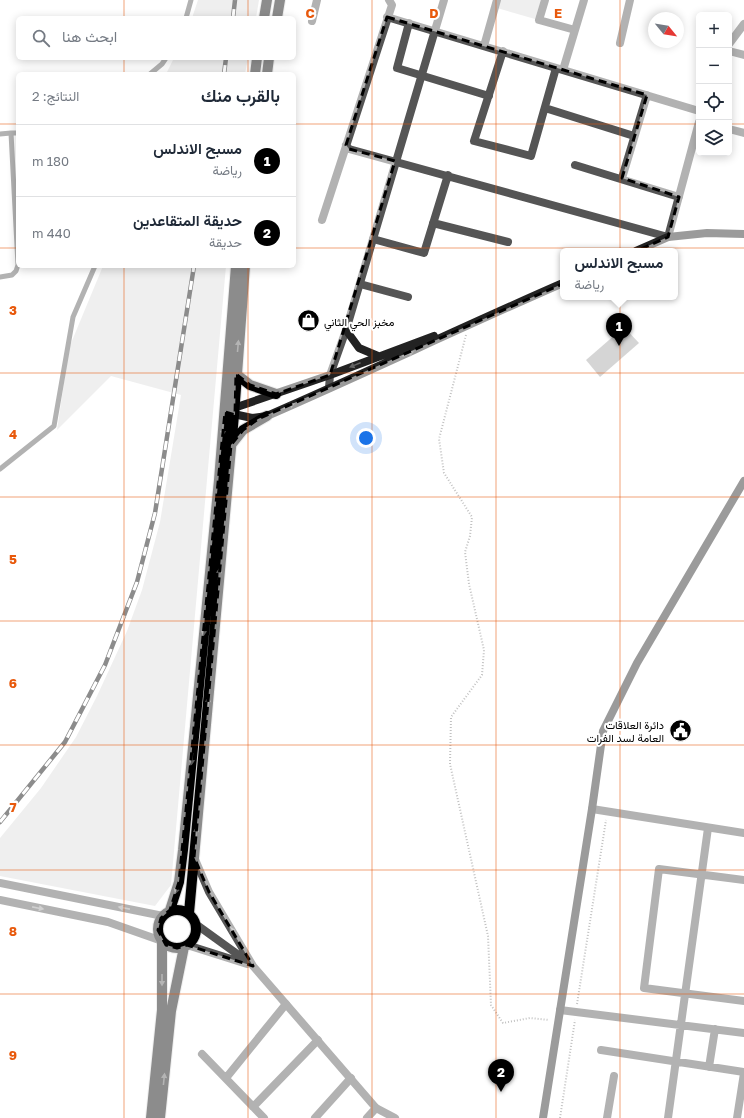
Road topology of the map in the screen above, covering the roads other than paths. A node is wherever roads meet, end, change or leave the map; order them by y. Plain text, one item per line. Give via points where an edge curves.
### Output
1 (191, 0) edge
2 (267, 0) edge
3 (280, 0) edge
4 (317, 0) edge
5 (389, 0) edge
6 (444, 0) edge
7 (497, 0) edge
8 (545, 0) edge
9 (584, 0) edge
10 (630, 0) edge
11 (187, 16) edge
12 (264, 16) edge
13 (276, 16) edge
14 (387, 17) junction
15 (312, 21) dead end
16 (409, 23) junction
17 (744, 24) edge
18 (434, 30) junction
19 (575, 30) junction
20 (732, 40) edge
21 (620, 43) dead end
22 (484, 46) junction
23 (503, 51) junction
24 (732, 52) edge
25 (744, 55) edge
26 (165, 60) edge
27 (257, 60) edge
28 (269, 60) edge
29 (162, 64) junction
30 (560, 69) junction
31 (152, 72) edge
32 (158, 72) edge
33 (255, 72) edge
34 (267, 72) edge
35 (420, 75) junction
36 (647, 95) junction
37 (489, 96) junction
38 (544, 108) junction
39 (696, 110) edge
40 (732, 130) edge
41 (16, 133) edge
42 (696, 133) edge
43 (744, 133) edge
44 (0, 134) edge
45 (11, 134) junction
46 (634, 136) junction
47 (346, 145) junction
48 (395, 161) junction
49 (575, 165) dead end
50 (448, 175) junction
51 (622, 178) junction
52 (679, 197) junction
53 (322, 220) dead end
54 (433, 223) junction
55 (16, 228) edge
56 (744, 234) edge
57 (668, 237) junction
58 (373, 239) junction
59 (508, 242) dead end
60 (643, 248) edge
61 (17, 268) edge
62 (95, 268) edge
63 (236, 268) edge
64 (245, 268) edge
65 (0, 278) edge
66 (360, 284) junction
67 (560, 284) edge
68 (408, 297) dead end
69 (458, 329) junction
70 (346, 330) junction
71 (378, 356) junction
72 (236, 374) junction
73 (330, 375) junction
74 (329, 388) junction
75 (276, 394) junction
76 (231, 411) junction
77 (267, 416) junction
78 (231, 445) junction
79 (0, 469) edge
80 (744, 481) edge
81 (592, 809) junction
82 (708, 828) junction
83 (744, 833) edge
84 (194, 857) junction
85 (702, 874) junction
86 (744, 880) edge
87 (0, 884) edge
88 (0, 900) edge
89 (166, 913) junction
90 (189, 913) junction
91 (196, 925) junction
92 (162, 942) junction
93 (186, 946) junction
94 (253, 966) junction
95 (685, 993) junction
96 (744, 1001) edge
97 (286, 1004) junction
98 (560, 1010) junction
99 (681, 1025) junction
100 (715, 1029) junction
101 (744, 1032) edge
102 (318, 1040) junction
103 (601, 1050) dead end
104 (202, 1054) dead end
105 (676, 1062) junction
106 (709, 1067) junction
107 (744, 1073) edge
108 (614, 1076) dead end
109 (226, 1078) junction
110 (351, 1078) junction
111 (253, 1107) junction
112 (376, 1108) junction
113 (151, 1118) edge
114 (160, 1118) edge
115 (264, 1118) edge
116 (315, 1118) edge
117 (367, 1118) edge
118 (395, 1118) edge
119 (543, 1118) edge
120 (607, 1118) edge
121 (668, 1118) edge
122 (737, 1118) edge

1 - 11 lane
2 - 12 main road
3 - 13 main road
4 - 15 street
5 - 14 street via 392,5
6 - 18 street
7 - 22 street
8 - 19 street via 539,20
9 - 19 street
10 - 21 street
14 - 16 street
14 - 47 street
16 - 18 street
16 - 35 street via 397,68
17 - 20 street
18 - 22 street
18 - 35 street
19 - 30 street
22 - 23 street
23 - 30 street
23 - 37 street
24 - 25 street
26 - 29 lane
27 - 33 main road
28 - 34 main road
29 - 31 lane
29 - 32 lane
30 - 36 street
30 - 38 street
35 - 37 street
35 - 48 street
36 - 39 street
36 - 46 street
37 - 38 street via 474,141 531,156
38 - 46 street
40 - 43 street
41 - 45 lane
42 - 52 street
44 - 45 lane
45 - 55 lane
46 - 51 street
47 - 48 street via 349,149
47 - 53 street
48 - 50 street
48 - 58 street
49 - 51 street
50 - 54 street
50 - 57 street
51 - 52 street
52 - 57 street
54 - 58 street via 424,253
54 - 59 street
56 - 57 main road via 707,233
57 - 60 main road
58 - 66 street
61 - 65 lane via 12,275
62 - 79 lane via 73,317 54,426
63 - 76 main road
72 -> 64 main road
66 - 68 street
66 - 70 street
67 - 69 main road
69 - 71 main road
74 -> 69 main road via 414,352
70 - 71 main road via 358,348
70 - 73 street
71 -> 73 main road
72 - 75 main road via 250,386
72 - 76 main road
73 - 74 street
73 - 75 main road
77 -> 74 main road
75 - 76 main road
76 - 77 main road via 252,418
76 - 78 main road
76 -> 89 main road via 179,882
77 - 78 main road via 243,430
84 -> 78 main road
80 - 81 main road via 637,663 603,730
81 - 82 street
81 - 98 main road
82 - 83 street
82 - 85 street
84 - 90 main road
94 -> 84 street via 209,892
85 - 86 street
85 - 95 street
85 - 95 street via 659,870 644,988
89 -> 87 street
88 -> 92 street via 108,922
89 - 90 main road via 182,910
89 - 92 main road via 158,924
90 - 91 main road
91 - 93 main road via 195,937
91 - 94 street
92 - 93 main road via 171,948
92 -> 113 main road via 162,1010
93 - 94 street
114 -> 93 main road via 171,1011
94 - 97 street
95 - 96 street
95 - 99 street
97 - 102 street
97 - 109 street
98 - 99 street
98 - 119 main road
99 - 100 street
99 - 105 street
100 - 101 street
100 - 106 street
102 - 110 street
102 - 111 street
103 - 105 street
104 - 109 street
105 - 106 street
105 - 121 street
106 - 107 street
107 - 122 street
108 - 120 street
109 - 111 street
110 - 112 street
110 - 116 street
111 - 115 street
112 - 117 street
112 - 118 street

